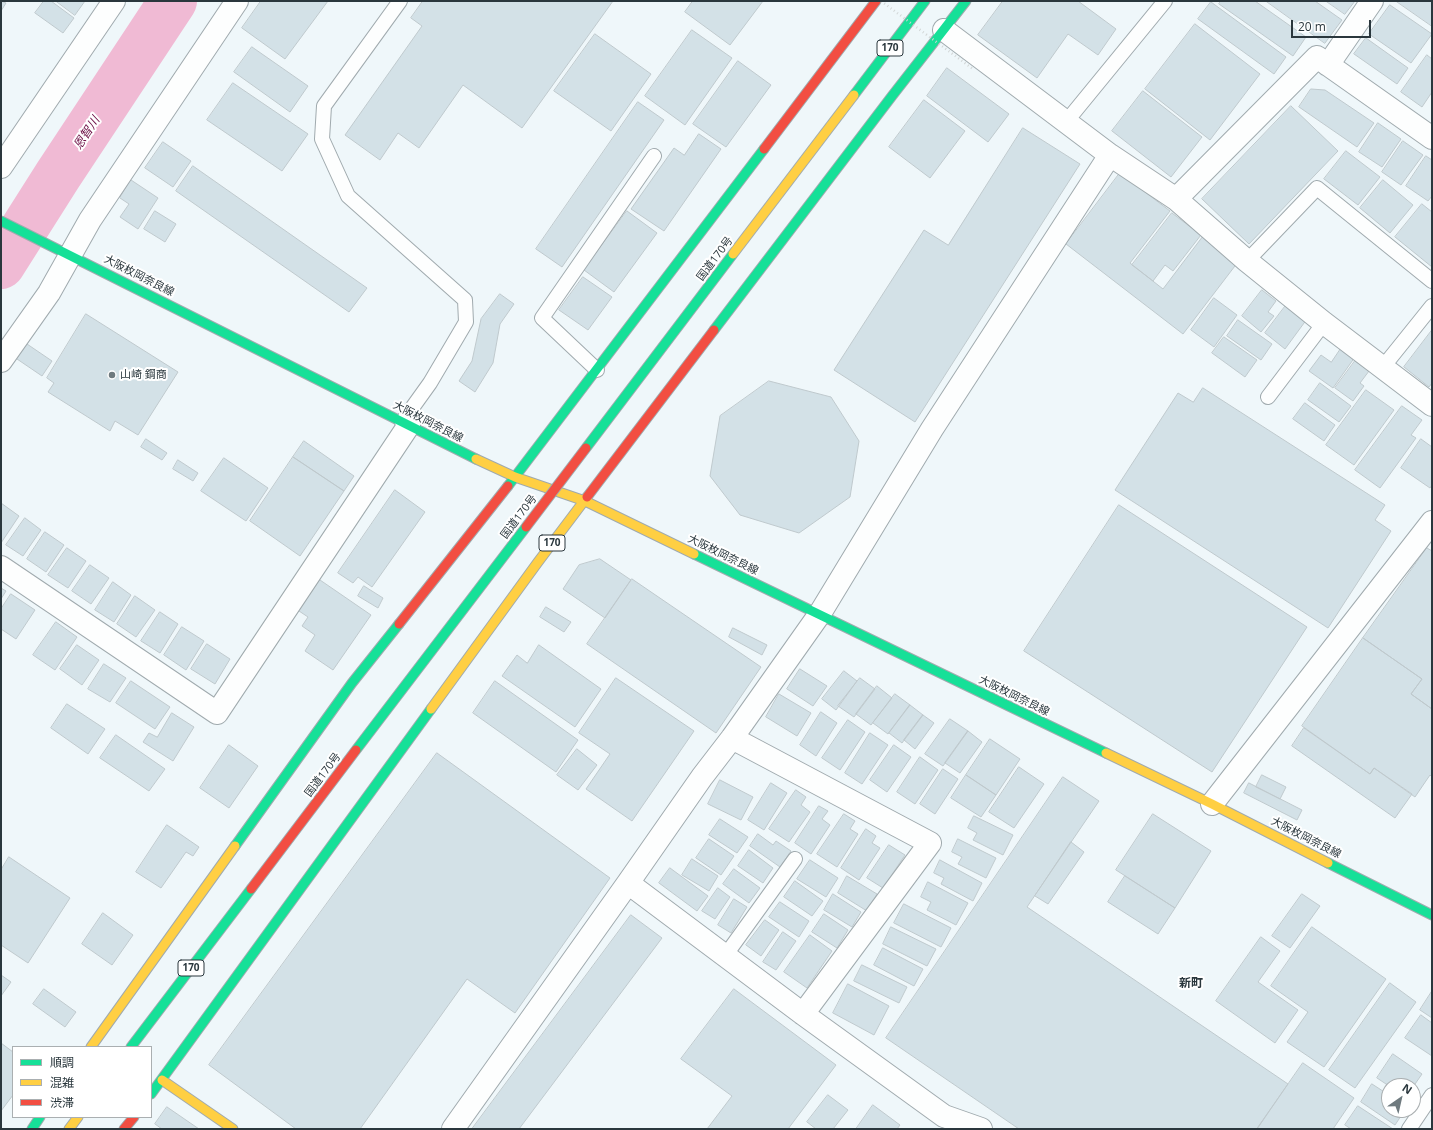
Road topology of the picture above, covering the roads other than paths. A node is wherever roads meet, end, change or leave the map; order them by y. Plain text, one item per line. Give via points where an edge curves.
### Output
1 (114, 1) edge
2 (237, 1) edge
3 (400, 1) edge
4 (876, 1) edge
5 (925, 1) edge
6 (966, 1) edge
7 (1165, 1) edge
8 (1372, 1) edge
9 (944, 30) junction
10 (1328, 65) junction
11 (1066, 122) junction
12 (1432, 138) edge
13 (1110, 155) junction
14 (654, 156) dead end
15 (1, 167) edge
16 (1176, 199) junction
17 (1, 221) edge
18 (64, 252) junction
19 (1247, 261) junction
20 (1432, 281) edge
21 (1432, 306) edge
22 (1324, 323) junction
23 (1, 361) edge
24 (1383, 368) junction
25 (597, 370) junction
26 (1268, 397) dead end
27 (1432, 405) edge
28 (405, 424) junction
29 (515, 477) junction
30 (585, 501) junction
31 (1432, 522) edge
32 (1, 568) edge
33 (819, 616) junction
34 (732, 738) junction
35 (1212, 804) junction
36 (795, 859) dead end
37 (628, 883) junction
38 (1432, 915) edge
39 (725, 956) junction
40 (804, 1014) junction
41 (92, 1046) edge
42 (132, 1046) edge
43 (162, 1080) junction
44 (152, 1093) edge
45 (1432, 1094) edge
46 (39, 1118) edge
47 (77, 1118) edge
48 (133, 1118) edge
49 (32, 1129) edge
50 (69, 1129) edge
51 (124, 1129) edge
52 (233, 1129) edge
53 (453, 1129) edge
54 (981, 1129) edge
55 (1409, 1129) edge

1 - 15 street
2 - 18 street via 90,220
3 - 28 lane via 324,106 322,139 348,196 465,300 466,322
4 - 25 main road
5 - 42 main road, 国道170号 / 170, bridge
6 - 9 main road, 170
7 - 11 lane
8 - 10 street
9 - 11 street
9 - 30 main road, 170
10 - 12 street
10 - 16 street via 1316,57
11 - 13 street
13 - 16 street
13 - 33 street via 932,429
14 - 25 lane via 542,318
16 - 19 street
17 - 18 main road, 大阪枚岡奈良線
18 - 23 street via 49,293
18 - 28 main road, 大阪枚岡奈良線
19 - 20 lane via 1317,188
19 - 22 street
21 - 24 lane
22 - 24 street
22 - 26 lane
24 - 27 street
25 - 29 main road
28 - 29 main road, 大阪枚岡奈良線
28 - 32 street via 217,713
29 - 30 main road, 大阪枚岡奈良線
29 - 41 main road via 352,683
30 - 33 main road, 大阪枚岡奈良線
30 - 43 main road, 170
31 - 35 street
33 - 34 street
33 - 35 main road, 大阪枚岡奈良線
34 - 37 street
34 - 40 street via 930,843
35 - 38 main road, 大阪枚岡奈良線
36 - 39 lane
37 - 39 street
37 - 53 street
39 - 40 street
40 - 54 street via 944,1116
43 - 44 main road, 170
43 - 52 main road
45 - 55 lane
46 - 49 main road
47 - 50 main road
48 - 51 main road

